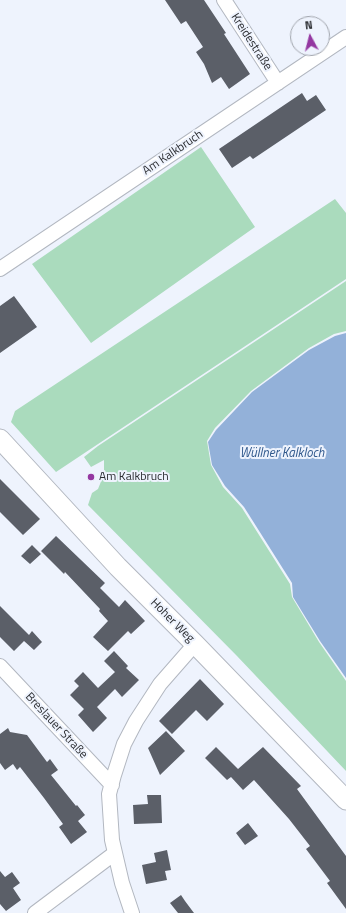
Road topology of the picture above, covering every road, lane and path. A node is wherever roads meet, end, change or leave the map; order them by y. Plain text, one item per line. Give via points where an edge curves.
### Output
1 (224, 0) edge
2 (346, 37) edge
3 (278, 84) junction
4 (0, 269) edge
5 (0, 439) edge
6 (195, 644) junction
7 (0, 666) edge
8 (112, 785) junction
9 (346, 800) edge
10 (115, 853) junction
11 (35, 913) edge
12 (132, 913) edge

1 - 3 street, Kreidestraße
2 - 3 street, Am Kalkbruch
3 - 4 street, Am Kalkbruch
5 - 6 street, Hoher Weg via 118,567
6 - 8 street via 160,684 136,720 124,744
6 - 9 street, Hoher Weg
7 - 8 street, Breslauer Straße
8 - 10 street via 109,794 110,823
10 - 11 street
10 - 12 street

